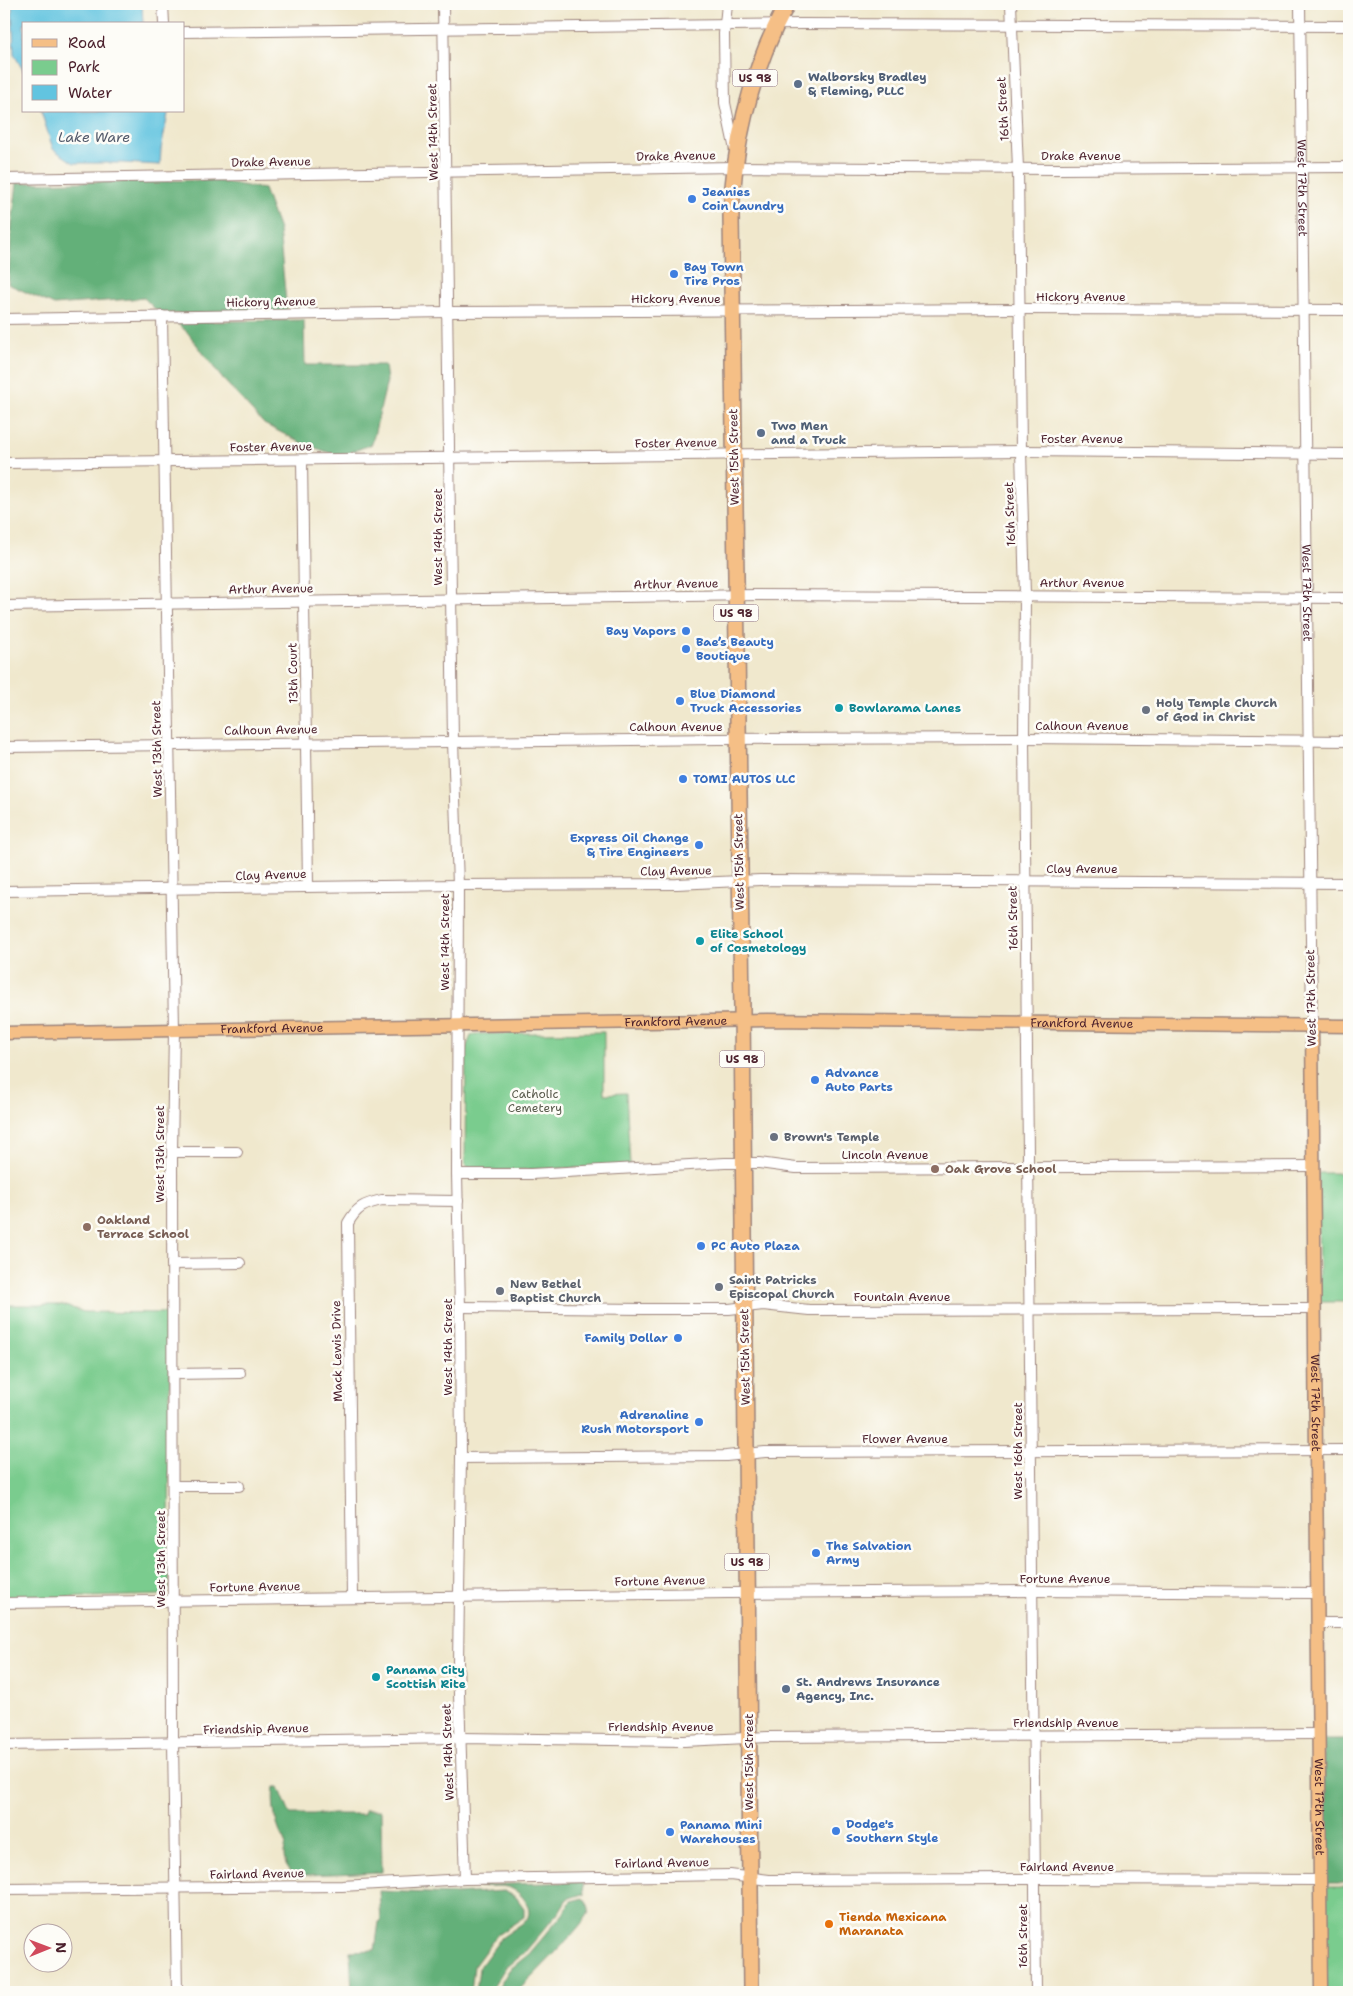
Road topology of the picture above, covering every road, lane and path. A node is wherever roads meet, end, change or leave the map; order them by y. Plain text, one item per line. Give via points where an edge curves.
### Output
1 (163, 4) edge
2 (443, 4) edge
3 (727, 4) edge
4 (787, 4) edge
5 (1011, 4) edge
6 (1300, 4) edge
7 (164, 22) edge
8 (776, 24) junction
9 (726, 25) junction
10 (1011, 25) junction
11 (1300, 26) junction
12 (1349, 26) edge
13 (444, 28) junction
14 (185, 32) edge
15 (735, 162) junction
16 (1301, 167) junction
17 (1349, 167) edge
18 (1018, 168) junction
19 (446, 172) junction
20 (4, 179) edge
21 (1019, 309) junction
22 (732, 310) junction
23 (1304, 310) junction
24 (1349, 310) edge
25 (448, 312) junction
26 (162, 316) junction
27 (4, 319) edge
28 (1021, 451) junction
29 (1305, 452) junction
30 (1349, 454) edge
31 (734, 455) junction
32 (450, 458) junction
33 (302, 460) junction
34 (165, 461) junction
35 (4, 462) edge
36 (1025, 595) junction
37 (736, 596) junction
38 (1306, 597) junction
39 (1349, 598) edge
40 (451, 599) junction
41 (304, 600) junction
42 (166, 603) junction
43 (4, 606) edge
44 (1024, 738) junction
45 (738, 739) junction
46 (1308, 740) junction
47 (1349, 740) edge
48 (453, 741) junction
49 (306, 742) junction
50 (169, 744) junction
51 (4, 747) edge
52 (1025, 881) junction
53 (740, 882) junction
54 (1309, 883) junction
55 (1349, 883) edge
56 (458, 884) junction
57 (308, 886) junction
58 (172, 890) junction
59 (4, 891) edge
60 (742, 1020) junction
61 (1027, 1023) junction
62 (458, 1025) junction
63 (1312, 1025) junction
64 (1349, 1026) edge
65 (174, 1030) junction
66 (4, 1034) edge
67 (172, 1152) junction
68 (237, 1152) dead end
69 (743, 1163) junction
70 (1313, 1166) junction
71 (1029, 1167) junction
72 (457, 1174) junction
73 (458, 1201) junction
74 (240, 1263) dead end
75 (172, 1264) junction
76 (460, 1307) junction
77 (744, 1307) junction
78 (1030, 1308) junction
79 (1314, 1309) junction
80 (240, 1373) dead end
81 (173, 1374) junction
82 (1315, 1450) junction
83 (1349, 1450) edge
84 (1030, 1451) junction
85 (746, 1453) junction
86 (461, 1458) junction
87 (174, 1486) junction
88 (239, 1486) dead end
89 (1032, 1591) junction
90 (747, 1593) junction
91 (1316, 1593) junction
92 (459, 1596) junction
93 (352, 1598) junction
94 (173, 1601) junction
95 (4, 1603) edge
96 (1317, 1623) junction
97 (1349, 1623) edge
98 (1318, 1734) junction
99 (1034, 1736) junction
100 (461, 1738) junction
101 (748, 1738) junction
102 (173, 1743) junction
103 (4, 1745) edge
104 (750, 1877) junction
105 (465, 1879) junction
106 (1035, 1879) junction
107 (1320, 1880) junction
108 (175, 1888) junction
109 (4, 1889) edge
110 (177, 1992) edge
111 (750, 1992) edge
112 (1036, 1992) edge
113 (1321, 1992) edge

1 - 7 street
2 - 13 street, West 14th Street
3 - 9 street, West 15th Street
4 - 8 highway, US 98
5 - 10 street, 16th Street
6 - 11 street, West 17th Street
8 - 9 street
8 - 10 street
8 - 15 highway, US 98 via 749,96
9 - 13 street
9 - 15 street, West 15th Street via 725,103
10 - 11 street
10 - 18 street, 16th Street
11 - 12 street
11 - 16 street, West 17th Street
13 - 14 street
13 - 19 street, West 14th Street
15 - 18 street, Drake Avenue
15 - 19 street, Drake Avenue
15 - 22 highway, West 15th Street / US 98 via 731,216
16 - 17 street, Drake Avenue
16 - 18 street, Drake Avenue
16 - 23 street, West 17th Street
18 - 21 street, 16th Street
19 - 20 street, Drake Avenue
19 - 25 street, West 14th Street
21 - 22 street, Hickory Avenue
21 - 23 street, Hickory Avenue
21 - 28 street, 16th Street
22 - 25 street, Hickory Avenue
22 - 31 highway, West 15th Street / US 98
23 - 24 street, Hickory Avenue
23 - 29 street, West 17th Street
25 - 26 street, Hickory Avenue
25 - 32 street, West 14th Street
26 - 27 street, Hickory Avenue
26 - 34 street, West 13th Street
28 - 29 street, Foster Avenue
28 - 31 street, Foster Avenue
28 - 36 street, 16th Street
29 - 30 street, Foster Avenue
29 - 38 street, West 17th Street
31 - 32 street, Foster Avenue
31 - 37 highway, West 15th Street / US 98
32 - 33 street, Foster Avenue
32 - 40 street, West 14th Street
33 - 34 street, Foster Avenue
33 - 41 street, 13th Court
34 - 35 street, Foster Avenue
34 - 42 street, West 13th Street
36 - 37 street, Arthur Avenue
36 - 38 street, Arthur Avenue
36 - 44 street, 16th Street
37 - 40 street, Arthur Avenue
37 - 45 highway, West 15th Street / US 98
38 - 39 street, Arthur Avenue
38 - 46 street, West 17th Street
40 - 41 street, Arthur Avenue
40 - 48 street, West 14th Street
41 - 42 street, Arthur Avenue
41 - 49 street, 13th Court
42 - 43 street, Arthur Avenue
42 - 50 street, West 13th Street
44 - 45 street, Calhoun Avenue
44 - 46 street, Calhoun Avenue
44 - 52 street, 16th Street
45 - 48 street, Calhoun Avenue
45 - 53 highway, West 15th Street / US 98
46 - 47 street, Calhoun Avenue
46 - 54 street, West 17th Street
48 - 49 street, Calhoun Avenue
48 - 56 street, West 14th Street
49 - 50 street, Calhoun Avenue
49 - 57 street, 13th Court
50 - 51 street, Calhoun Avenue
50 - 58 street, West 13th Street
52 - 53 street, Clay Avenue
52 - 54 street, Clay Avenue
52 - 61 street, 16th Street
53 - 56 street, Clay Avenue
53 - 60 highway, West 15th Street / US 98
54 - 55 street, Clay Avenue
54 - 63 street, West 17th Street
56 - 57 street, Clay Avenue
56 - 62 street, West 14th Street
57 - 58 street, Clay Avenue
58 - 59 street, Clay Avenue
58 - 65 street, West 13th Street
60 - 61 main road, Frankford Avenue
60 - 62 main road, Frankford Avenue
60 - 69 highway, West 15th Street / US 98
61 - 63 main road, Frankford Avenue
61 - 71 street, West 16th Street
62 - 65 main road, Frankford Avenue
62 - 72 street, West 14th Street
63 - 64 main road, Frankford Avenue
63 - 70 main road, West 17th Street
65 - 66 main road, Frankford Avenue
65 - 67 street, West 13th Street
67 - 68 street
67 - 75 street, West 13th Street
69 - 71 street, Lincoln Avenue via 796,1168
69 - 72 street, Lincoln Avenue via 531,1174
69 - 77 highway, West 15th Street / US 98
70 - 71 street, Lincoln Avenue
70 - 79 main road, West 17th Street
71 - 78 street, West 16th Street
72 - 73 street, West 14th Street
73 - 76 street, West 14th Street
73 - 93 street, Mack Lewis Drive via 371,1202 355,1210 348,1223
74 - 75 street
75 - 81 street, West 13th Street
76 - 77 street, Fountain Avenue via 642,1310
76 - 86 street, West 14th Street
77 - 78 street, Fountain Avenue via 809,1310
77 - 85 highway, West 15th Street / US 98
78 - 79 street, Fountain Avenue
78 - 84 street, West 16th Street
79 - 82 main road, West 17th Street
80 - 81 street
81 - 87 street, West 13th Street
82 - 83 street, Flower Avenue
82 - 84 street, Flower Avenue
82 - 91 main road, West 17th Street
84 - 85 street, Flower Avenue
84 - 89 street, West 16th Street
85 - 86 street, Flower Avenue via 722,1456
85 - 90 highway, West 15th Street / US 98
86 - 92 street, West 14th Street
87 - 88 street
87 - 94 street, West 13th Street
89 - 90 street, Fortune Avenue
89 - 91 street, Fortune Avenue
89 - 99 street, West 16th Street
90 - 92 street, Fortune Avenue
90 - 101 highway, West 15th Street / US 98
91 - 96 main road, West 17th Street
92 - 93 street, Fortune Avenue
92 - 100 street, West 14th Street
93 - 94 street, Fortune Avenue
94 - 95 street, Fortune Avenue
94 - 102 street, West 13th Street
96 - 97 street
96 - 98 main road, West 17th Street
98 - 99 street, Friendship Avenue
98 - 107 main road, West 17th Street
99 - 101 street, Friendship Avenue
99 - 106 street, West 16th Street
100 - 101 street, Friendship Avenue via 684,1741
100 - 102 street, Friendship Avenue
100 - 105 street, West 14th Street
101 - 104 highway, West 15th Street / US 98
102 - 103 street, Friendship Avenue
102 - 108 street, West 13th Street
104 - 105 street, Fairland Avenue
104 - 106 street, Fairland Avenue via 769,1880
104 - 111 highway, West 15th Street / US 98
105 - 108 street, Fairland Avenue via 342,1886
106 - 107 street, Fairland Avenue
106 - 112 street, 16th Street
107 - 113 main road, West 17th Street
108 - 109 street, Fairland Avenue
108 - 110 street, West 13th Street

